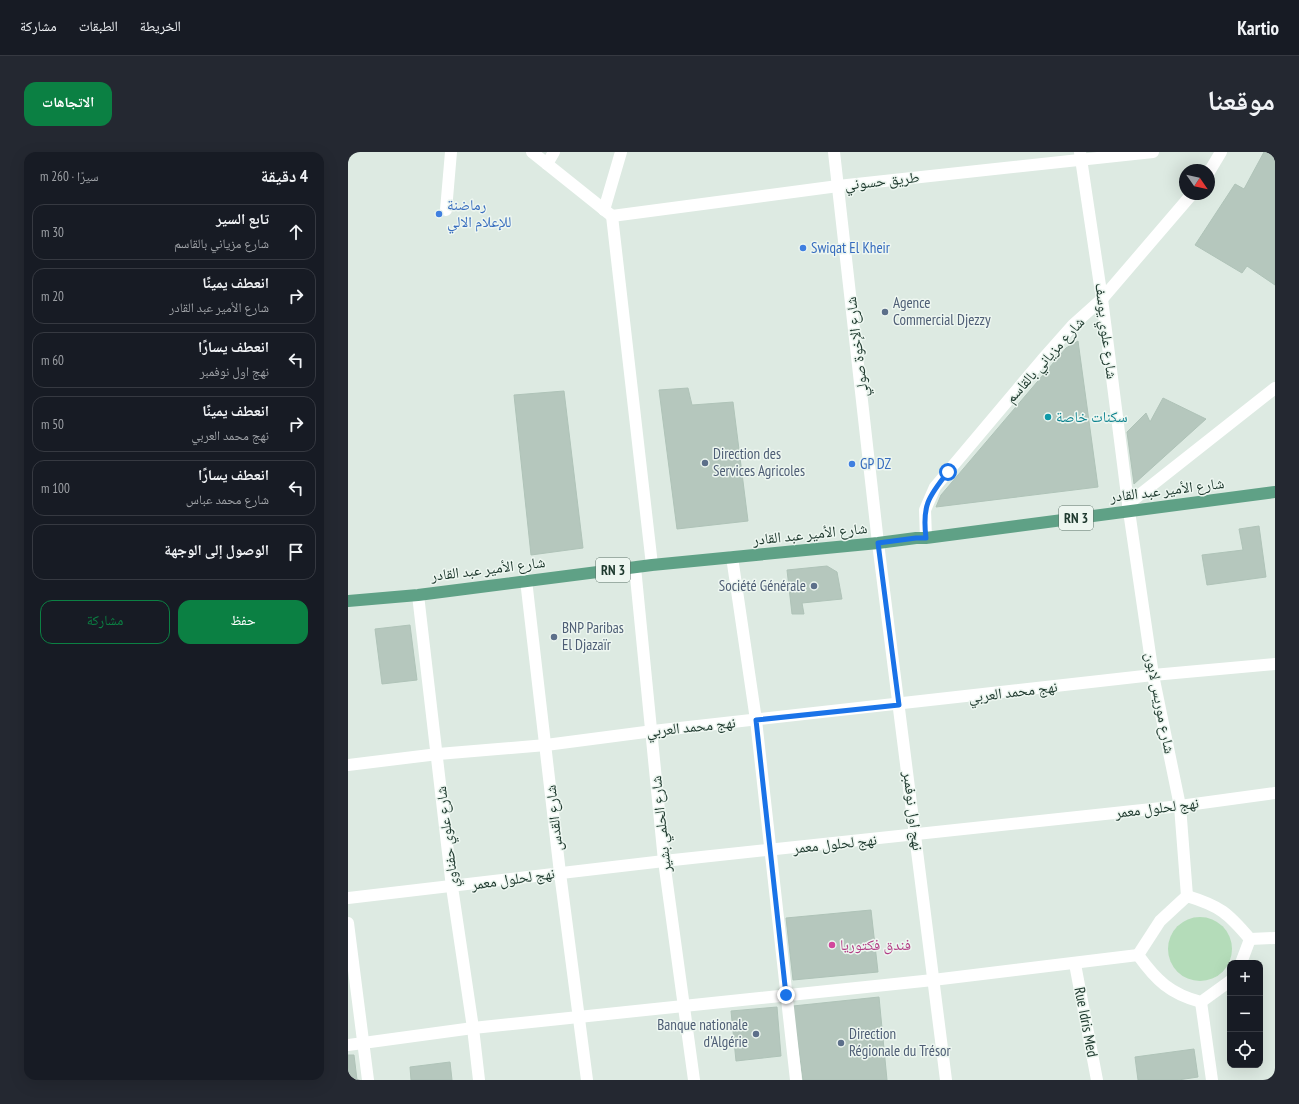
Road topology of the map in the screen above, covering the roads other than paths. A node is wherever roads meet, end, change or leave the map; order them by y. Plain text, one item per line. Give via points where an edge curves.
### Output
1 (452, 152) edge
2 (532, 152) edge
3 (554, 152) edge
4 (621, 152) edge
5 (834, 152) edge
6 (1153, 152) edge
7 (1221, 152) edge
8 (1080, 156) edge
9 (547, 164) junction
10 (1214, 164) edge
11 (838, 186) junction
12 (1187, 200) edge
13 (446, 210) dead end
14 (608, 213) junction
15 (1102, 299) junction
16 (1275, 388) edge
17 (1275, 492) edge
18 (1128, 507) junction
19 (926, 538) junction
20 (878, 543) junction
21 (732, 557) junction
22 (652, 565) junction
23 (635, 567) junction
24 (526, 580) junction
25 (418, 594) junction
26 (348, 601) edge
27 (1275, 664) edge
28 (1153, 675) junction
29 (899, 705) junction
30 (756, 720) junction
31 (652, 731) junction
32 (546, 745) junction
33 (438, 754) junction
34 (348, 765) edge
35 (1275, 793) edge
36 (1180, 806) junction
37 (916, 836) junction
38 (771, 850) junction
39 (664, 861) junction
40 (560, 873) junction
41 (452, 887) junction
42 (1187, 896) junction
43 (348, 898) edge
44 (348, 923) edge
45 (1275, 938) edge
46 (1250, 939) junction
47 (1138, 955) junction
48 (1242, 960) edge
49 (1075, 964) junction
50 (933, 980) junction
51 (1227, 983) edge
52 (786, 995) junction
53 (1201, 1002) junction
54 (684, 1005) junction
55 (580, 1018) junction
56 (473, 1028) junction
57 (363, 1043) junction
58 (348, 1045) edge
59 (368, 1080) edge
60 (479, 1080) edge
61 (587, 1080) edge
62 (694, 1080) edge
63 (796, 1080) edge
64 (946, 1080) edge
65 (1096, 1080) edge
66 (1212, 1080) edge

1 - 13 street
2 - 9 street
3 - 9 street
4 - 14 street
5 - 11 street, شارع الإخوة صولي
6 - 8 street, طريق حسوني
7 - 10 street
8 - 11 street, طريق حسوني
8 - 15 street, شارع علوي يوسف
9 - 14 street
11 - 14 street, طريق حسوني
11 - 20 street, شارع الإخوة صولي
12 - 15 street, شارع مزياني بالقاسم
14 - 22 street
15 - 18 street, شارع علوي يوسف
15 - 19 street, شارع مزياني بالقاسم via 1073,325 1042,360 935,488 925,510
16 - 18 street
17 - 18 main road, شارع الأمير عبد القادر / RN 3
18 - 19 main road, شارع الأمير عبد القادر / RN 3
18 - 28 street, شارع موريس لابون
19 - 20 main road, شارع الأمير عبد القادر / RN 3
20 - 21 main road, شارع الأمير عبد القادر / RN 3
20 - 29 street, نهج اول نوفمبر
21 - 22 main road, شارع الأمير عبد القادر / RN 3
21 - 30 street
22 - 23 main road, شارع الأمير عبد القادر / RN 3
23 - 24 main road, شارع الأمير عبد القادر / RN 3
23 - 31 street, شارع الحلمي بشير
24 - 25 main road, شارع الأمير عبد القادر / RN 3
24 - 32 street, شارع القدس
25 - 26 main road, شارع الأمير عبد القادر / RN 3
25 - 33 street, شارع علوي حفناوي
27 - 28 street, نهج محمد العربي
28 - 29 street, نهج محمد العربي
28 - 36 street, شارع موريس لابون
29 - 30 street, نهج محمد العربي
29 - 37 street, نهج اول نوفمبر
30 - 31 street, نهج محمد العربي
30 - 38 street
31 - 32 street, نهج محمد العربي
31 - 39 street, شارع الحلمي بشير
32 - 33 street, نهج محمد العربي
32 - 40 street, شارع القدس
33 - 34 street, نهج محمد العربي
33 - 41 street, شارع علوي حفناوي
35 - 36 street, نهج لحلول معمر
36 - 37 street, نهج لحلول معمر
36 - 42 street, شارع موريس لابون
37 - 38 street, نهج لحلول معمر
37 - 50 street, نهج اول نوفمبر
38 - 39 street, نهج لحلول معمر
38 - 52 street
39 - 40 street, نهج لحلول معمر
39 - 54 street, شارع الحلمي بشير
40 - 41 street, نهج لحلول معمر
40 - 55 street, شارع القدس
41 - 43 street, نهج لحلول معمر
41 - 56 street, شارع علوي حفناوي
42 - 46 street via 1219,907
42 - 47 street via 1160,921
44 - 57 street
45 - 46 street
46 - 48 street
47 - 49 street
47 - 53 street via 1158,981 1168,989
49 - 50 street
49 - 65 street, Rue Idris Med
50 - 52 street
50 - 64 street, نهج اول نوفمبر
51 - 53 street
52 - 54 street
52 - 63 street
53 - 66 street
54 - 55 street
54 - 62 street, شارع الحلمي بشير
55 - 56 street
55 - 61 street, شارع القدس
56 - 57 street
56 - 60 street, شارع علوي حفناوي
57 - 58 street
57 - 59 street

